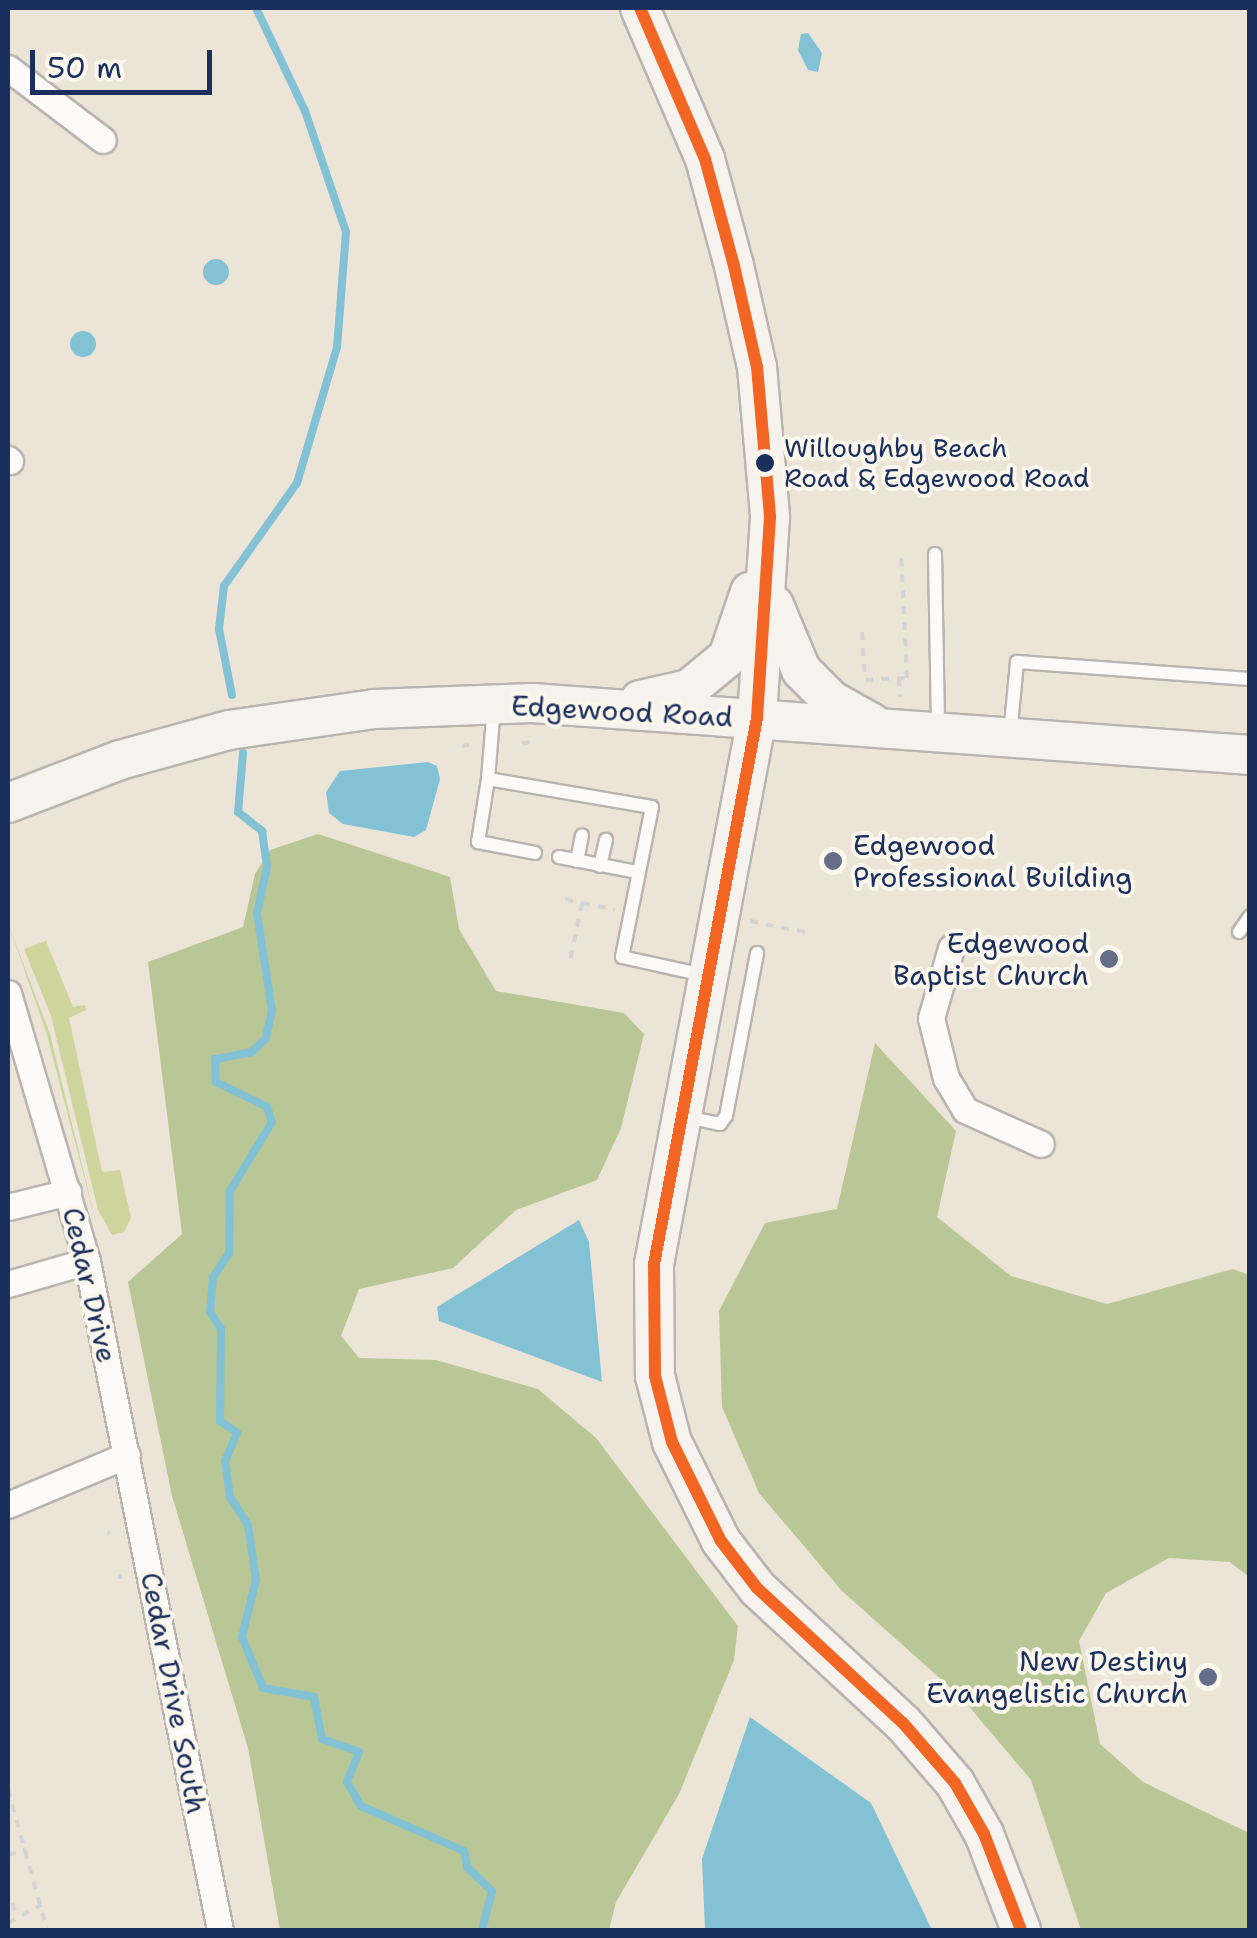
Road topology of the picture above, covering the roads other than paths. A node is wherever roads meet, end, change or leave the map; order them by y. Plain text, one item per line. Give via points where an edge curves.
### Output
1 (640, 8) edge
2 (8, 68) edge
3 (103, 140) dead end
4 (770, 517) junction
5 (935, 554) dead end
6 (767, 584) junction
7 (1250, 679) edge
8 (495, 704) junction
9 (600, 707) junction
10 (891, 714) junction
11 (757, 718) junction
12 (938, 733) junction
13 (1010, 738) junction
14 (1250, 755) edge
15 (488, 780) junction
16 (614, 801) junction
17 (8, 803) edge
18 (611, 816) dead end
19 (582, 836) dead end
20 (606, 840) dead end
21 (535, 853) dead end
22 (559, 857) dead end
23 (578, 861) junction
24 (600, 866) junction
25 (637, 872) junction
26 (1250, 916) edge
27 (1239, 932) dead end
28 (951, 948) dead end
29 (757, 953) dead end
30 (706, 975) junction
31 (8, 993) edge
32 (680, 1116) junction
33 (1040, 1144) dead end
34 (68, 1192) junction
35 (8, 1207) edge
36 (87, 1260) junction
37 (8, 1284) edge
38 (128, 1455) junction
39 (8, 1505) edge
40 (220, 1930) edge
41 (1021, 1930) edge

1 - 4 street via 705,159 734,266 758,367
2 - 3 street
4 - 6 street
4 - 9 street via 728,657 703,681 674,695
5 - 12 lane
6 - 10 street via 801,670 832,700
6 - 11 street
7 - 13 lane via 1017,662
8 - 9 street, Edgewood Road
8 - 15 lane
8 - 17 street, Edgewood Road via 374,710 229,730 120,760
9 - 11 street, Edgewood Road
10 - 11 street, Edgewood Road
10 - 12 street, Edgewood Road
11 - 30 street
12 - 13 street, Edgewood Road
13 - 14 street, Edgewood Road
15 - 16 lane via 588,804
15 - 21 lane via 478,842
16 - 18 lane
16 - 25 lane via 652,807
19 - 23 lane
20 - 24 lane
22 - 23 lane
23 - 24 lane
24 - 25 lane
25 - 30 lane via 622,958
26 - 27 lane
28 - 33 street via 931,1018 946,1078 965,1110
29 - 32 lane via 726,1116 720,1124
30 - 32 street
31 - 34 street, Cedar Drive
32 - 41 street via 650,1302 656,1376 672,1442 721,1541 757,1588 903,1722 955,1783 984,1834
34 - 35 street
34 - 36 street, Cedar Drive
36 - 37 street
36 - 38 street, Cedar Drive
38 - 39 street
38 - 40 street, Cedar Drive South

